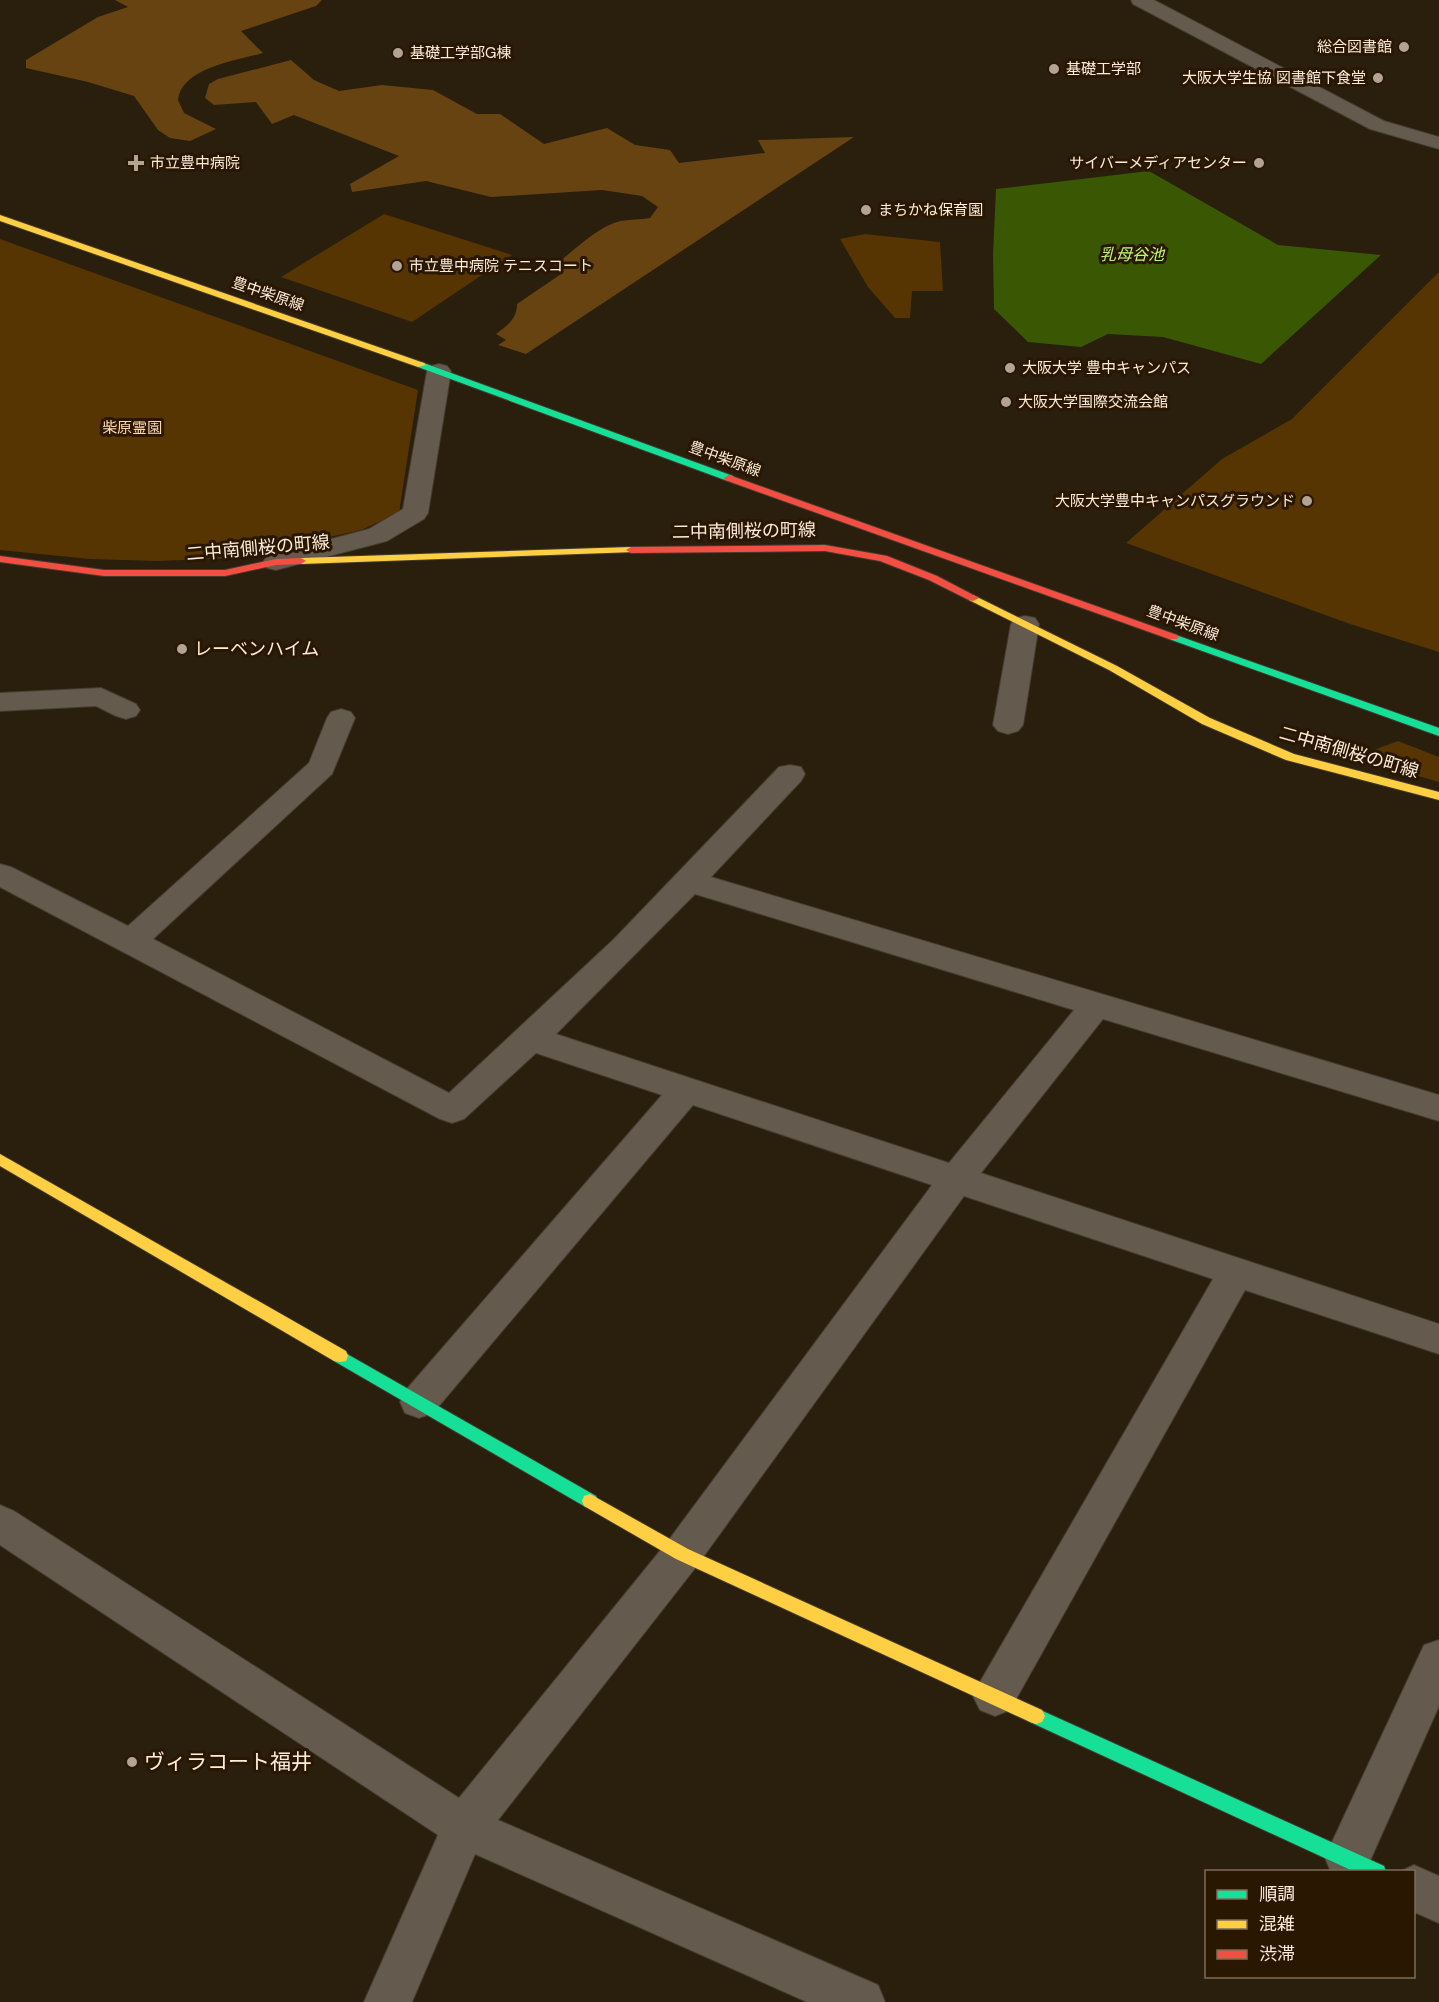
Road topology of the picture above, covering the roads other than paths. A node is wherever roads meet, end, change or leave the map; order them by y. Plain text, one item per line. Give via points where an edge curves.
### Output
1 (1140, 0) edge
2 (1439, 143) edge
3 (0, 218) edge
4 (439, 370) junction
5 (0, 560) edge
6 (276, 562) junction
7 (1025, 624) junction
8 (0, 702) edge
9 (126, 710) dead end
10 (341, 718) dead end
11 (1008, 725) dead end
12 (1439, 732) edge
13 (790, 774) dead end
14 (1439, 796) edge
15 (0, 874) edge
16 (690, 882) junction
17 (131, 941) junction
18 (1096, 1005) junction
19 (532, 1039) junction
20 (686, 1090) junction
21 (1439, 1108) edge
22 (0, 1159) edge
23 (956, 1179) junction
24 (1236, 1272) junction
25 (1439, 1339) edge
26 (419, 1402) junction
27 (0, 1523) edge
28 (682, 1554) junction
29 (1439, 1659) edge
30 (995, 1696) junction
31 (464, 1827) junction
32 (1362, 1865) edge
33 (1415, 1889) edge
34 (1439, 1900) edge
35 (388, 2002) edge
36 (861, 2002) edge

1 - 2 street via 1377,124
3 - 4 street, 豊中柴原線
4 - 6 street via 416,513 378,535
4 - 12 street, 豊中柴原線 via 678,460
5 - 6 street, 二中南側桜の町線 via 104,573 225,573
6 - 7 street, 二中南側桜の町線 via 825,548 883,558
7 - 11 street
7 - 14 street, 二中南側桜の町線 via 1206,721 1290,757
8 - 9 street via 101,697
10 - 17 street via 322,767
13 - 16 street
15 - 17 street
16 - 18 street
16 - 19 street
17 - 19 street via 452,1110
18 - 21 street
18 - 23 street
19 - 20 street
20 - 23 street
20 - 26 street
22 - 26 street
23 - 24 street
23 - 28 street
24 - 25 street
24 - 30 street
26 - 28 street
27 - 31 street
28 - 30 street
28 - 31 street
29 - 32 street
30 - 32 street
31 - 35 street
31 - 36 street
33 - 34 street

